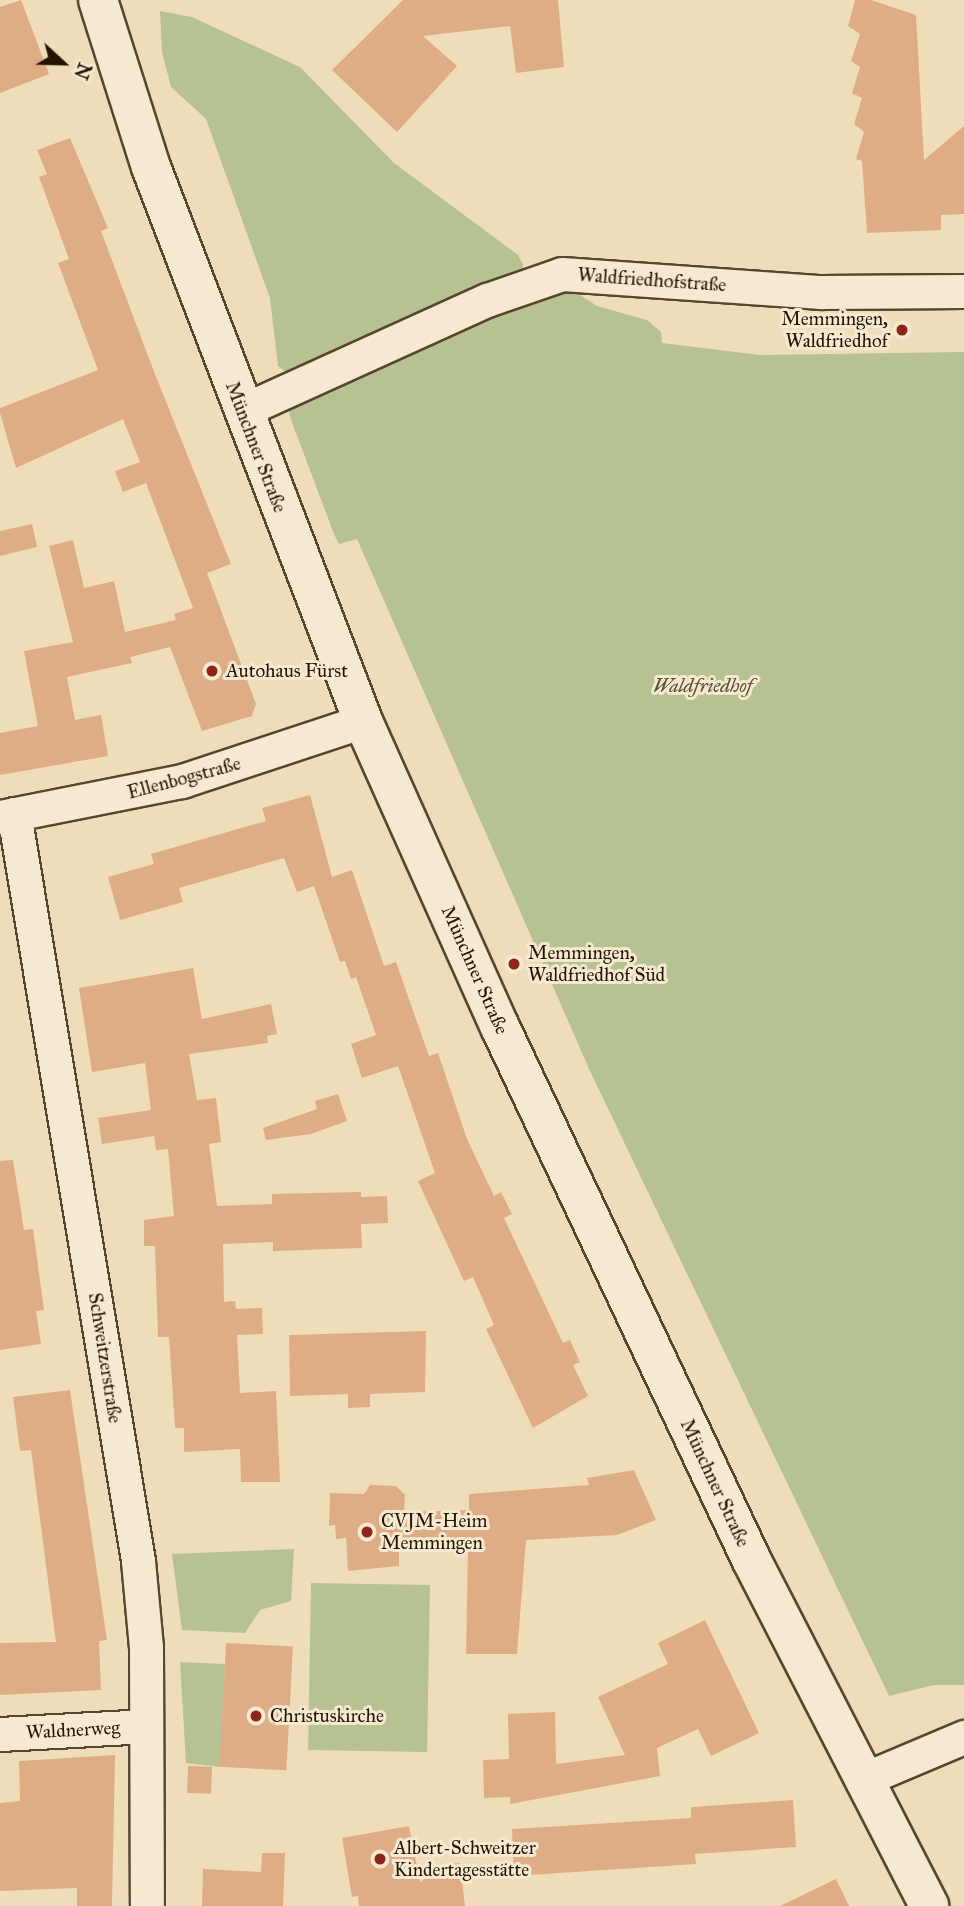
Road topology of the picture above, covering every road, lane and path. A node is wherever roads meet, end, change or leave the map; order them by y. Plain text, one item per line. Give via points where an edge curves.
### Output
1 (98, 0) edge
2 (964, 291) edge
3 (242, 411) junction
4 (363, 720) junction
5 (7, 816) edge
6 (146, 1726) junction
7 (0, 1734) edge
8 (964, 1737) edge
9 (862, 1780) junction
10 (147, 1906) edge
11 (929, 1906) edge

1 - 3 street, Münchner Straße via 133,115
2 - 3 street, Waldfriedhofstraße via 821,292 562,274 487,300
3 - 4 street, Münchner Straße
4 - 5 street, Ellenbogstraße via 182,781
4 - 9 street, Münchner Straße via 500,1027 745,1546
5 - 6 street, Schweitzerstraße via 138,1561 146,1647
6 - 7 street, Waldnerweg
6 - 10 street, Schweitzerstraße
8 - 9 street
9 - 11 street, Münchner Straße

